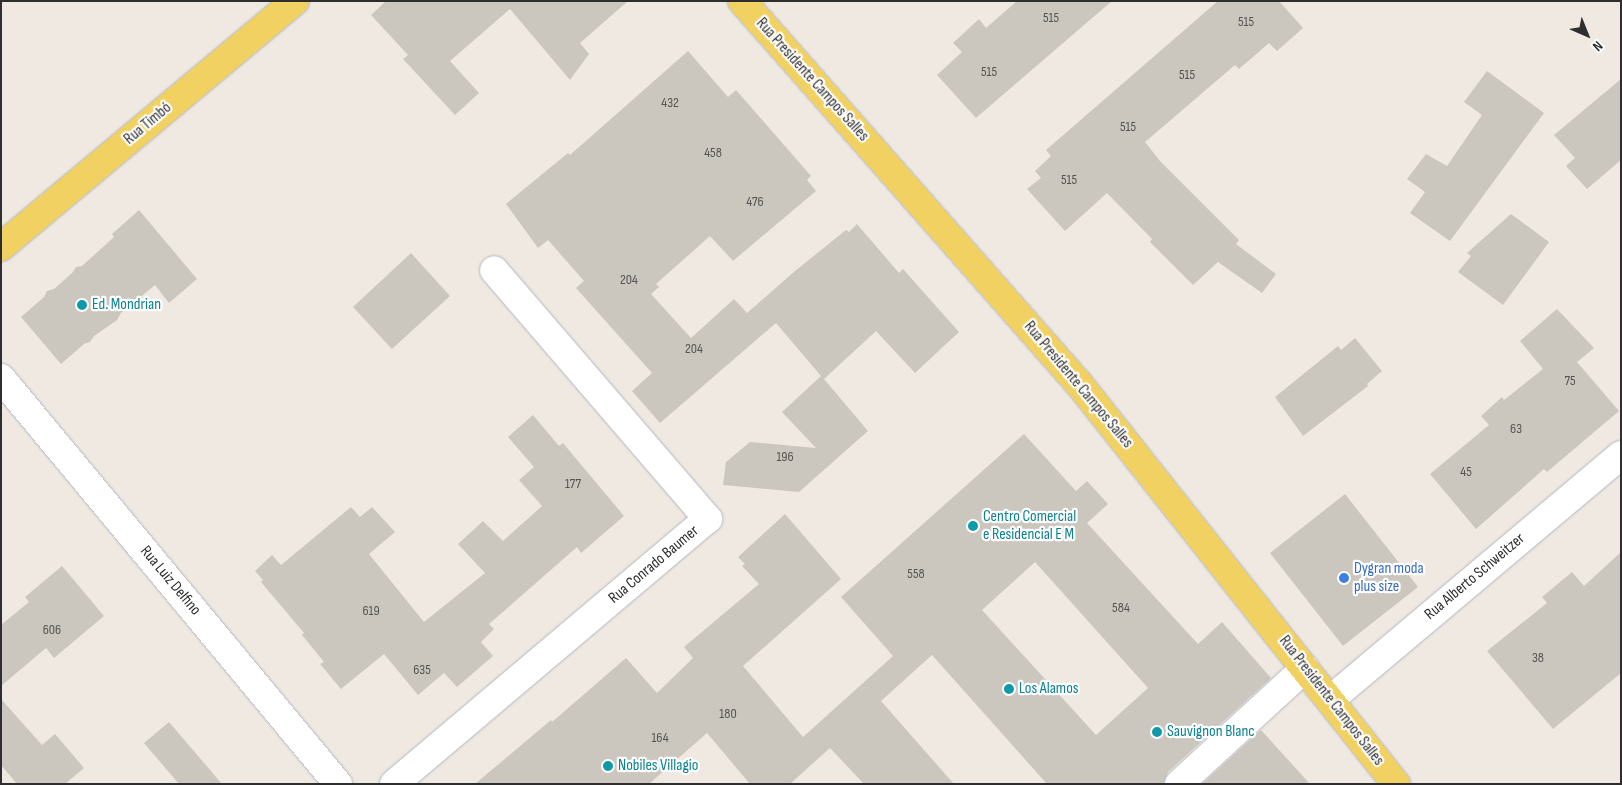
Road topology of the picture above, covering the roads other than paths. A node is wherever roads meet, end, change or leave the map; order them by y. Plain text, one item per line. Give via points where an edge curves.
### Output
1 (295, 1) edge
2 (742, 1) edge
3 (1, 247) edge
4 (494, 270) dead end
5 (1, 378) edge
6 (1621, 455) edge
7 (1305, 668) junction
8 (1330, 700) junction
9 (338, 784) edge
10 (394, 784) edge
11 (1178, 784) edge
12 (1396, 784) edge

1 - 3 main road, Rua Timbó
2 - 7 main road, Rua Presidente Campos Salles via 1033,329
4 - 10 street, Rua Conrado Baumer via 708,519
5 - 9 street, Rua Luiz Delfino
6 - 8 street, Rua Alberto Schweitzer
7 - 8 main road, Rua Presidente Campos Salles
7 - 11 street
8 - 12 main road, Rua Presidente Campos Salles

